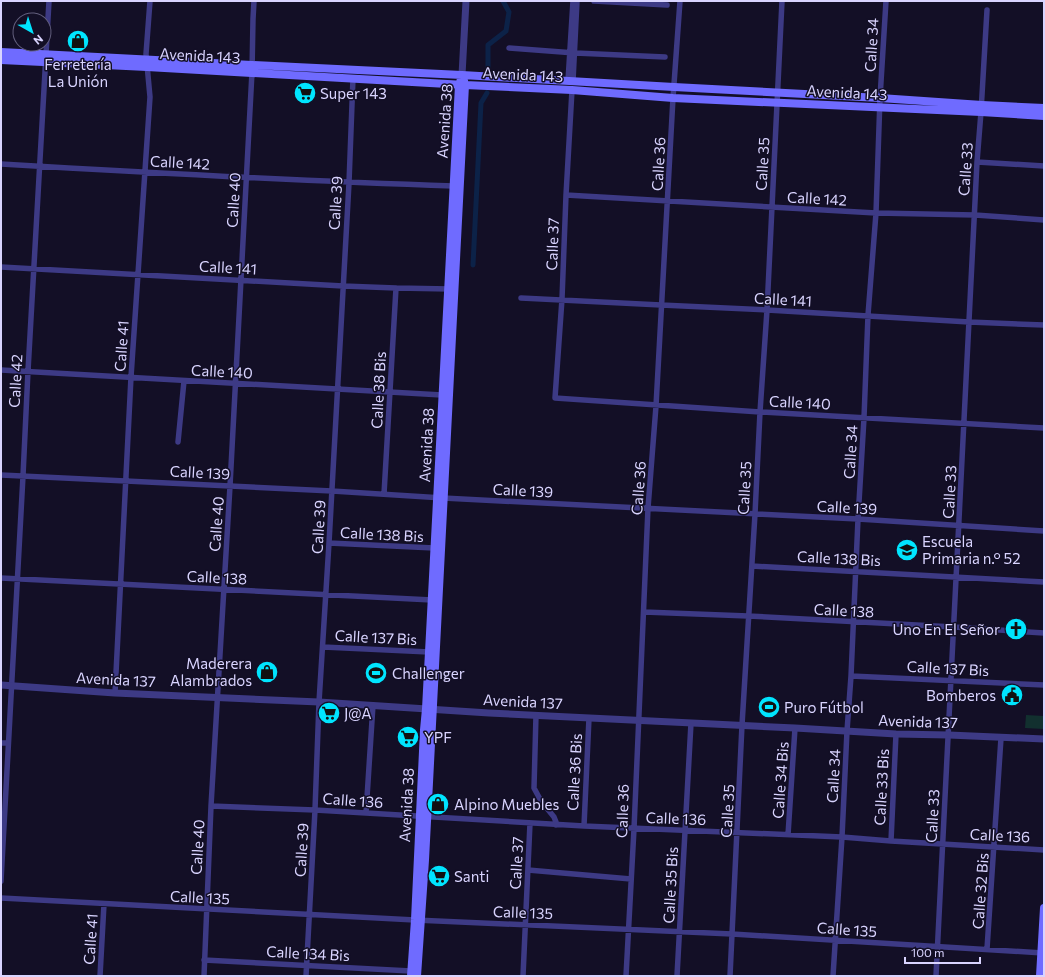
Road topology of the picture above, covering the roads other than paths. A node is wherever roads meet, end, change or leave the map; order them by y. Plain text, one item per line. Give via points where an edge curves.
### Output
1 (49, 1) edge
2 (150, 1) edge
3 (254, 1) edge
4 (466, 1) edge
5 (573, 1) edge
6 (577, 1) edge
7 (594, 1) edge
8 (680, 1) edge
9 (782, 1) edge
10 (886, 1) edge
11 (667, 5) dead end
12 (987, 10) dead end
13 (509, 48) dead end
14 (1, 52) edge
15 (572, 53) junction
16 (665, 57) dead end
17 (46, 58) junction
18 (1, 60) edge
19 (147, 63) junction
20 (252, 69) junction
21 (462, 75) junction
22 (353, 78) junction
23 (571, 81) junction
24 (462, 85) junction
25 (674, 87) junction
26 (572, 90) junction
27 (777, 92) junction
28 (673, 98) junction
29 (880, 98) junction
30 (778, 102) junction
31 (880, 107) junction
32 (982, 108) junction
33 (1044, 108) edge
34 (1044, 116) edge
35 (977, 162) junction
36 (1, 164) edge
37 (40, 166) junction
38 (1044, 166) edge
39 (144, 173) junction
40 (246, 177) junction
41 (349, 183) junction
42 (454, 186) junction
43 (566, 195) junction
44 (668, 200) junction
45 (772, 207) junction
46 (876, 213) junction
47 (975, 215) junction
48 (1044, 220) edge
49 (1, 267) edge
50 (34, 268) junction
51 (138, 274) junction
52 (241, 280) junction
53 (343, 286) junction
54 (396, 288) junction
55 (451, 289) junction
56 (521, 298) dead end
57 (562, 299) junction
58 (661, 305) junction
59 (767, 310) junction
60 (868, 315) junction
61 (969, 322) junction
62 (1044, 325) edge
63 (1, 370) edge
64 (28, 371) junction
65 (131, 377) junction
66 (184, 381) junction
67 (235, 384) junction
68 (337, 389) junction
69 (389, 392) junction
70 (442, 395) junction
71 (555, 398) joint
72 (656, 406) junction
73 (760, 412) junction
74 (864, 418) junction
75 (964, 424) junction
76 (1044, 428) edge
77 (178, 442) dead end
78 (1, 475) edge
79 (23, 476) junction
80 (127, 480) junction
81 (230, 486) junction
82 (332, 491) junction
83 (384, 494) junction
84 (440, 498) junction
85 (648, 508) junction
86 (755, 514) junction
87 (858, 519) junction
88 (959, 526) junction
89 (1044, 531) edge
90 (329, 543) junction
91 (434, 548) junction
92 (752, 566) junction
93 (856, 571) junction
94 (956, 576) junction
95 (1, 578) edge
96 (17, 578) junction
97 (1044, 582) edge
98 (120, 584) junction
99 (223, 589) junction
100 (325, 595) junction
101 (432, 600) junction
102 (644, 612) junction
103 (748, 616) junction
104 (854, 622) junction
105 (954, 627) junction
106 (1044, 633) edge
107 (323, 647) junction
108 (429, 652) junction
109 (851, 676) junction
110 (951, 680) junction
111 (1, 685) edge
112 (1044, 685) edge
113 (11, 686) junction
114 (115, 693) junction
115 (218, 698) junction
116 (319, 702) junction
117 (373, 705) junction
118 (429, 709) junction
119 (536, 715) junction
120 (589, 718) junction
121 (638, 721) junction
122 (691, 723) junction
123 (742, 725) junction
124 (795, 728) junction
125 (847, 731) junction
126 (896, 734) junction
127 (949, 735) junction
128 (1001, 738) junction
129 (1044, 739) edge
130 (1, 743) edge
131 (8, 743) junction
132 (3, 794) edge
133 (211, 806) junction
134 (315, 810) junction
135 (366, 813) junction
136 (423, 817) junction
137 (530, 823) junction
138 (556, 825) junction
139 (584, 826) junction
140 (2, 827) edge
141 (634, 829) junction
142 (685, 831) junction
143 (738, 832) junction
144 (788, 835) junction
145 (842, 837) junction
146 (891, 842) junction
147 (943, 844) junction
148 (995, 848) junction
149 (1044, 850) edge
150 (1, 862) edge
151 (528, 870) junction
152 (631, 879) junction
153 (1, 881) edge
154 (1, 898) edge
155 (104, 904) junction
156 (1044, 908) edge
157 (206, 909) junction
158 (310, 914) junction
159 (418, 920) junction
160 (524, 924) junction
161 (629, 929) junction
162 (680, 932) junction
163 (732, 934) junction
164 (835, 940) junction
165 (938, 947) junction
166 (987, 949) junction
167 (1043, 953) edge
168 (204, 960) junction
169 (307, 965) junction
170 (413, 974) edge
171 (100, 976) edge
172 (204, 976) edge
173 (306, 976) edge
174 (523, 976) edge
175 (626, 976) edge
176 (677, 976) edge
177 (730, 976) edge
178 (833, 976) edge
179 (936, 976) edge
180 (1040, 976) edge

1 - 17 street, Calle 42
2 - 19 street, Calle 41
3 - 20 street, Calle 40
4 - 21 street
5 - 15 street
6 - 15 street
7 - 11 street
8 - 25 street, Calle 36
9 - 27 street, Calle 35
10 - 29 street, Calle 34
12 - 32 street, Calle 33
13 - 15 street
14 - 17 main road, Avenida 143
15 - 16 street
15 - 23 street
17 - 18 main road, Avenida 143
17 - 19 main road, Avenida 143
17 - 37 street, Calle 42
19 - 20 main road, Avenida 143
19 - 39 street, Calle 41 via 150,97
20 - 21 main road, Avenida 143
20 - 22 main road, Avenida 143
20 - 40 street, Calle 40
21 - 23 main road, Avenida 143
21 - 24 main road, Avenida 38
22 - 24 main road, Avenida 143
22 - 41 street, Calle 39
23 - 25 main road, Avenida 143
24 - 26 main road, Avenida 143
24 - 42 main road, Avenida 38
24 - 55 main road, Avenida 38
25 - 27 main road, Avenida 143
25 - 28 street, Calle 36
26 - 28 main road, Avenida 143
26 - 43 street, Calle 37
27 - 29 main road, Avenida 143
27 - 30 street, Calle 35
28 - 30 main road, Avenida 143
28 - 44 street, Calle 36
29 - 31 street, Calle 34
29 - 32 main road, Avenida 143
30 - 31 main road, Avenida 143
30 - 45 street, Calle 35
31 - 32 main road, Avenida 143
31 - 46 street, Calle 34
32 - 33 main road, Avenida 143
32 - 34 main road, Avenida 143
32 - 35 street, Calle 33
35 - 38 street
35 - 47 street, Calle 33
36 - 37 street, Calle 142
37 - 39 street, Calle 142
37 - 50 street, Calle 42
39 - 40 street, Calle 142
39 - 51 street, Calle 41
40 - 41 street, Calle 142
40 - 52 street, Calle 40
41 - 42 street, Calle 142
41 - 53 street, Calle 39
42 - 55 main road, Avenida 38
43 - 44 street, Calle 142
43 - 57 street, Calle 37
44 - 45 street, Calle 142
44 - 58 street, Calle 36
45 - 46 street, Calle 142
45 - 59 street, Calle 35
46 - 47 street, Calle 142
46 - 60 street, Calle 34
47 - 48 street, Calle 142
47 - 61 street, Calle 33
49 - 50 street, Calle 141
50 - 51 street, Calle 141
50 - 64 street, Calle 42
51 - 52 street, Calle 141
51 - 65 street, Calle 41
52 - 53 street, Calle 141
52 - 67 street, Calle 40
53 - 54 street, Calle 141
53 - 68 street, Calle 39
54 - 55 street, Calle 141
54 - 69 street, Calle 38 Bis
55 - 70 main road, Avenida 38
55 - 84 main road, Avenida 38
56 - 57 street, Calle 141
57 - 58 street, Calle 141
57 - 71 street, Calle 37
58 - 59 street, Calle 141
58 - 72 street, Calle 36
59 - 60 street, Calle 141
59 - 73 street, Calle 35
60 - 61 street, Calle 141
60 - 74 street, Calle 34
61 - 62 street, Calle 141
61 - 75 street, Calle 33
63 - 64 street, Calle 140
64 - 65 street, Calle 140
64 - 79 street, Calle 42
65 - 66 street, Calle 140
65 - 80 street, Calle 41
66 - 67 street, Calle 140
66 - 77 street
67 - 68 street, Calle 140
67 - 81 street, Calle 40
68 - 69 street, Calle 140
68 - 82 street, Calle 39
69 - 70 street, Calle 140
69 - 83 street, Calle 38 Bis
70 - 84 main road, Avenida 38
71 - 72 street, Calle 140
72 - 73 street, Calle 140
72 - 85 street, Calle 36
73 - 74 street, Calle 140
73 - 86 street, Calle 35
74 - 75 street, Calle 140
74 - 87 street, Calle 34
75 - 76 street, Calle 140
75 - 88 street, Calle 33
78 - 79 street, Calle 139
79 - 80 street, Calle 139
79 - 96 street, Calle 42
80 - 81 street, Calle 139
80 - 98 street, Calle 41
81 - 82 street, Calle 139
81 - 99 street, Calle 40
82 - 83 street, Calle 139
82 - 90 street, Calle 39
83 - 84 street, Calle 139
84 - 85 street, Calle 139
84 - 91 main road, Avenida 38
84 - 118 main road, Avenida 38
85 - 86 street, Calle 139
85 - 102 street, Calle 36
86 - 87 street, Calle 139
86 - 92 street, Calle 35
87 - 88 street, Calle 139
87 - 93 street, Calle 34
88 - 89 street, Calle 139
88 - 94 street, Calle 33
90 - 91 street, Calle 138 Bis
90 - 100 street, Calle 39
91 - 101 main road, Avenida 38
92 - 93 street, Calle 138 Bis
92 - 103 street, Calle 35
93 - 94 street, Calle 138 Bis
93 - 104 street, Calle 34
94 - 97 street, Calle 138 Bis
94 - 105 street, Calle 33
95 - 96 street, Calle 138
96 - 98 street, Calle 138
96 - 113 street, Calle 42
98 - 99 street, Calle 138
98 - 114 street, Calle 41
99 - 100 street, Calle 138
99 - 115 street, Calle 40
100 - 101 street, Calle 138
100 - 107 street, Calle 39
101 - 108 main road, Avenida 38
102 - 103 street, Calle 138
102 - 121 street, Calle 36
103 - 104 street, Calle 138
103 - 123 street, Calle 35
104 - 105 street, Calle 138
104 - 109 street, Calle 34
105 - 106 street, Calle 138
105 - 110 street, Calle 33
107 - 108 street, Calle 137 Bis
107 - 116 street, Calle 39
108 - 118 main road, Avenida 38
109 - 110 street, Calle 137 Bis
109 - 125 street, Calle 34
110 - 112 street, Calle 137 Bis
110 - 127 street, Calle 33
111 - 113 street, Avenida 137
113 - 114 street, Avenida 137
113 - 131 street, Calle 42
114 - 115 street, Avenida 137
115 - 116 street, Avenida 137
115 - 133 street, Calle 40
116 - 117 street, Avenida 137
116 - 134 street, Calle 39
117 - 118 street, Avenida 137
117 - 135 street
118 - 119 street, Avenida 137
118 - 136 main road, Avenida 38
119 - 120 street, Avenida 137
119 - 138 street via 534,788
120 - 121 street, Avenida 137
120 - 139 street, Calle 36 Bis
121 - 122 street, Avenida 137
121 - 141 street, Calle 36
122 - 123 street, Avenida 137
122 - 142 street, Calle 35 Bis
123 - 124 street, Avenida 137
123 - 143 street, Calle 35
124 - 125 street, Avenida 137
124 - 144 street, Calle 34 Bis
125 - 126 street, Avenida 137
125 - 145 street, Calle 34
126 - 127 street, Avenida 137
126 - 146 street, Calle 33 Bis
127 - 128 street, Avenida 137
127 - 147 street, Calle 33
128 - 129 street, Avenida 137
128 - 148 street, Calle 32 Bis
130 - 131 street
131 - 132 street, Calle 42
132 - 140 street, Calle 42
133 - 134 street, Calle 136
133 - 157 street, Calle 40
134 - 135 street, Calle 136
134 - 158 street, Calle 39
135 - 136 street, Calle 136
136 - 137 street, Calle 136
136 - 159 main road, Avenida 38
137 - 138 street, Calle 136
137 - 151 street, Calle 37
138 - 139 street, Calle 136
139 - 141 street, Calle 136
140 - 150 street, Calle 42
141 - 142 street, Calle 136
141 - 152 street, Calle 36
142 - 143 street, Calle 136
142 - 162 street, Calle 35 Bis
143 - 144 street, Calle 136
143 - 163 street, Calle 35
144 - 145 street, Calle 136
145 - 146 street, Calle 136
145 - 164 street, Calle 34
146 - 147 street, Calle 136
147 - 148 street, Calle 136
147 - 165 street, Calle 33
148 - 149 street, Calle 136
148 - 166 street, Calle 32 Bis
150 - 153 street, Calle 42
151 - 152 street
151 - 160 street, Calle 37
152 - 161 street, Calle 36
154 - 155 street, Calle 135
155 - 157 street, Calle 135
155 - 171 street, Calle 41
156 - 167 main road
157 - 158 street, Calle 135
157 - 168 street, Calle 40
158 - 159 street, Calle 135
158 - 169 street, Calle 39
159 - 160 street, Calle 135
159 - 170 main road, Avenida 38
160 - 161 street, Calle 135
160 - 174 street, Calle 37
161 - 162 street, Calle 135
161 - 175 street, Calle 36
162 - 163 street, Calle 135
162 - 176 street, Calle 35 Bis
163 - 164 street, Calle 135
163 - 177 street, Calle 35
164 - 165 street, Calle 135
164 - 178 street, Calle 34
165 - 166 street, Calle 135
165 - 179 street, Calle 33
166 - 167 street, Calle 135
167 - 180 main road
168 - 169 street, Calle 134 Bis
168 - 172 street, Calle 40
169 - 170 street, Calle 134 Bis
169 - 173 street, Calle 39

